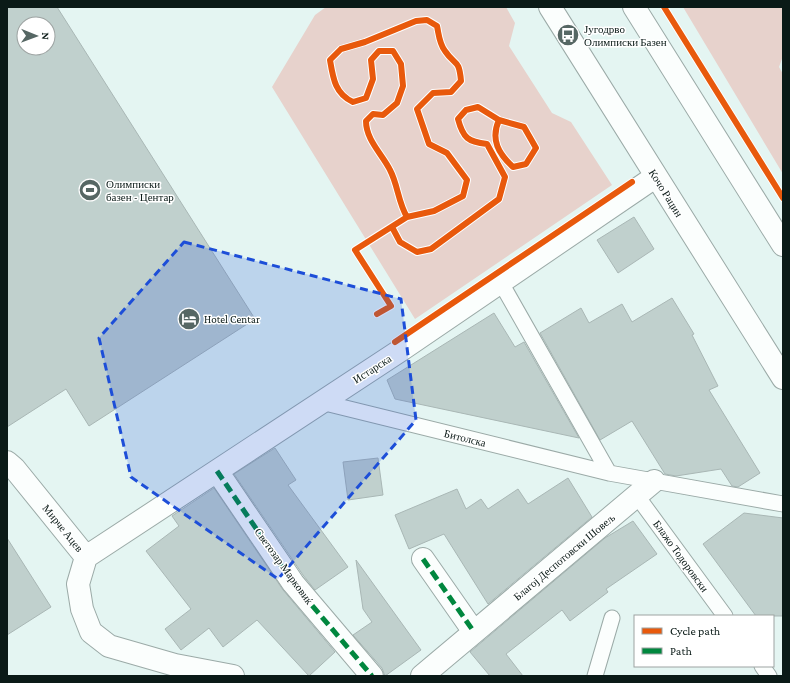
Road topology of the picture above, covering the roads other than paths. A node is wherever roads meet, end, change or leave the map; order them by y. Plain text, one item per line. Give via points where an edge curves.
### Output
1 (550, 7) edge
2 (634, 7) edge
3 (655, 177) junction
4 (783, 245) edge
5 (500, 281) junction
6 (783, 378) edge
7 (321, 402) junction
8 (7, 462) edge
9 (217, 471) junction
10 (609, 473) junction
11 (654, 481) junction
12 (637, 496) junction
13 (783, 504) edge
14 (86, 557) junction
15 (423, 559) dead end
16 (724, 615) edge
17 (612, 618) dead end
18 (474, 632) junction
19 (763, 667) edge
20 (171, 670) edge
21 (233, 676) edge
22 (372, 676) edge
23 (422, 676) edge
24 (595, 676) edge
25 (769, 676) edge

1 - 3 street, Кочо Рацин
2 - 4 street
3 - 5 street, Истарска
3 - 6 street, Кочо Рацин
5 - 7 street, Истарска
5 - 10 lane
7 - 9 street, Истарска
7 - 10 lane, Битолска
8 - 14 street, Мирче Ацев
9 - 14 street, Истарска
9 - 22 street, Светозар Марковиќ via 293,583
10 - 11 lane, Битолска
11 - 12 street, Благој Деспотовски Шовељ
11 - 13 lane, Битолска
12 - 16 lane, Блажо Тодоровски
12 - 18 street, Благој Деспотовски Шовељ
14 - 20 street, Мирче Ацев via 78,584 82,609 91,632 109,646
15 - 18 street
17 - 24 lane
18 - 23 street, Благој Деспотовски Шовељ
19 - 25 lane
20 - 21 street

